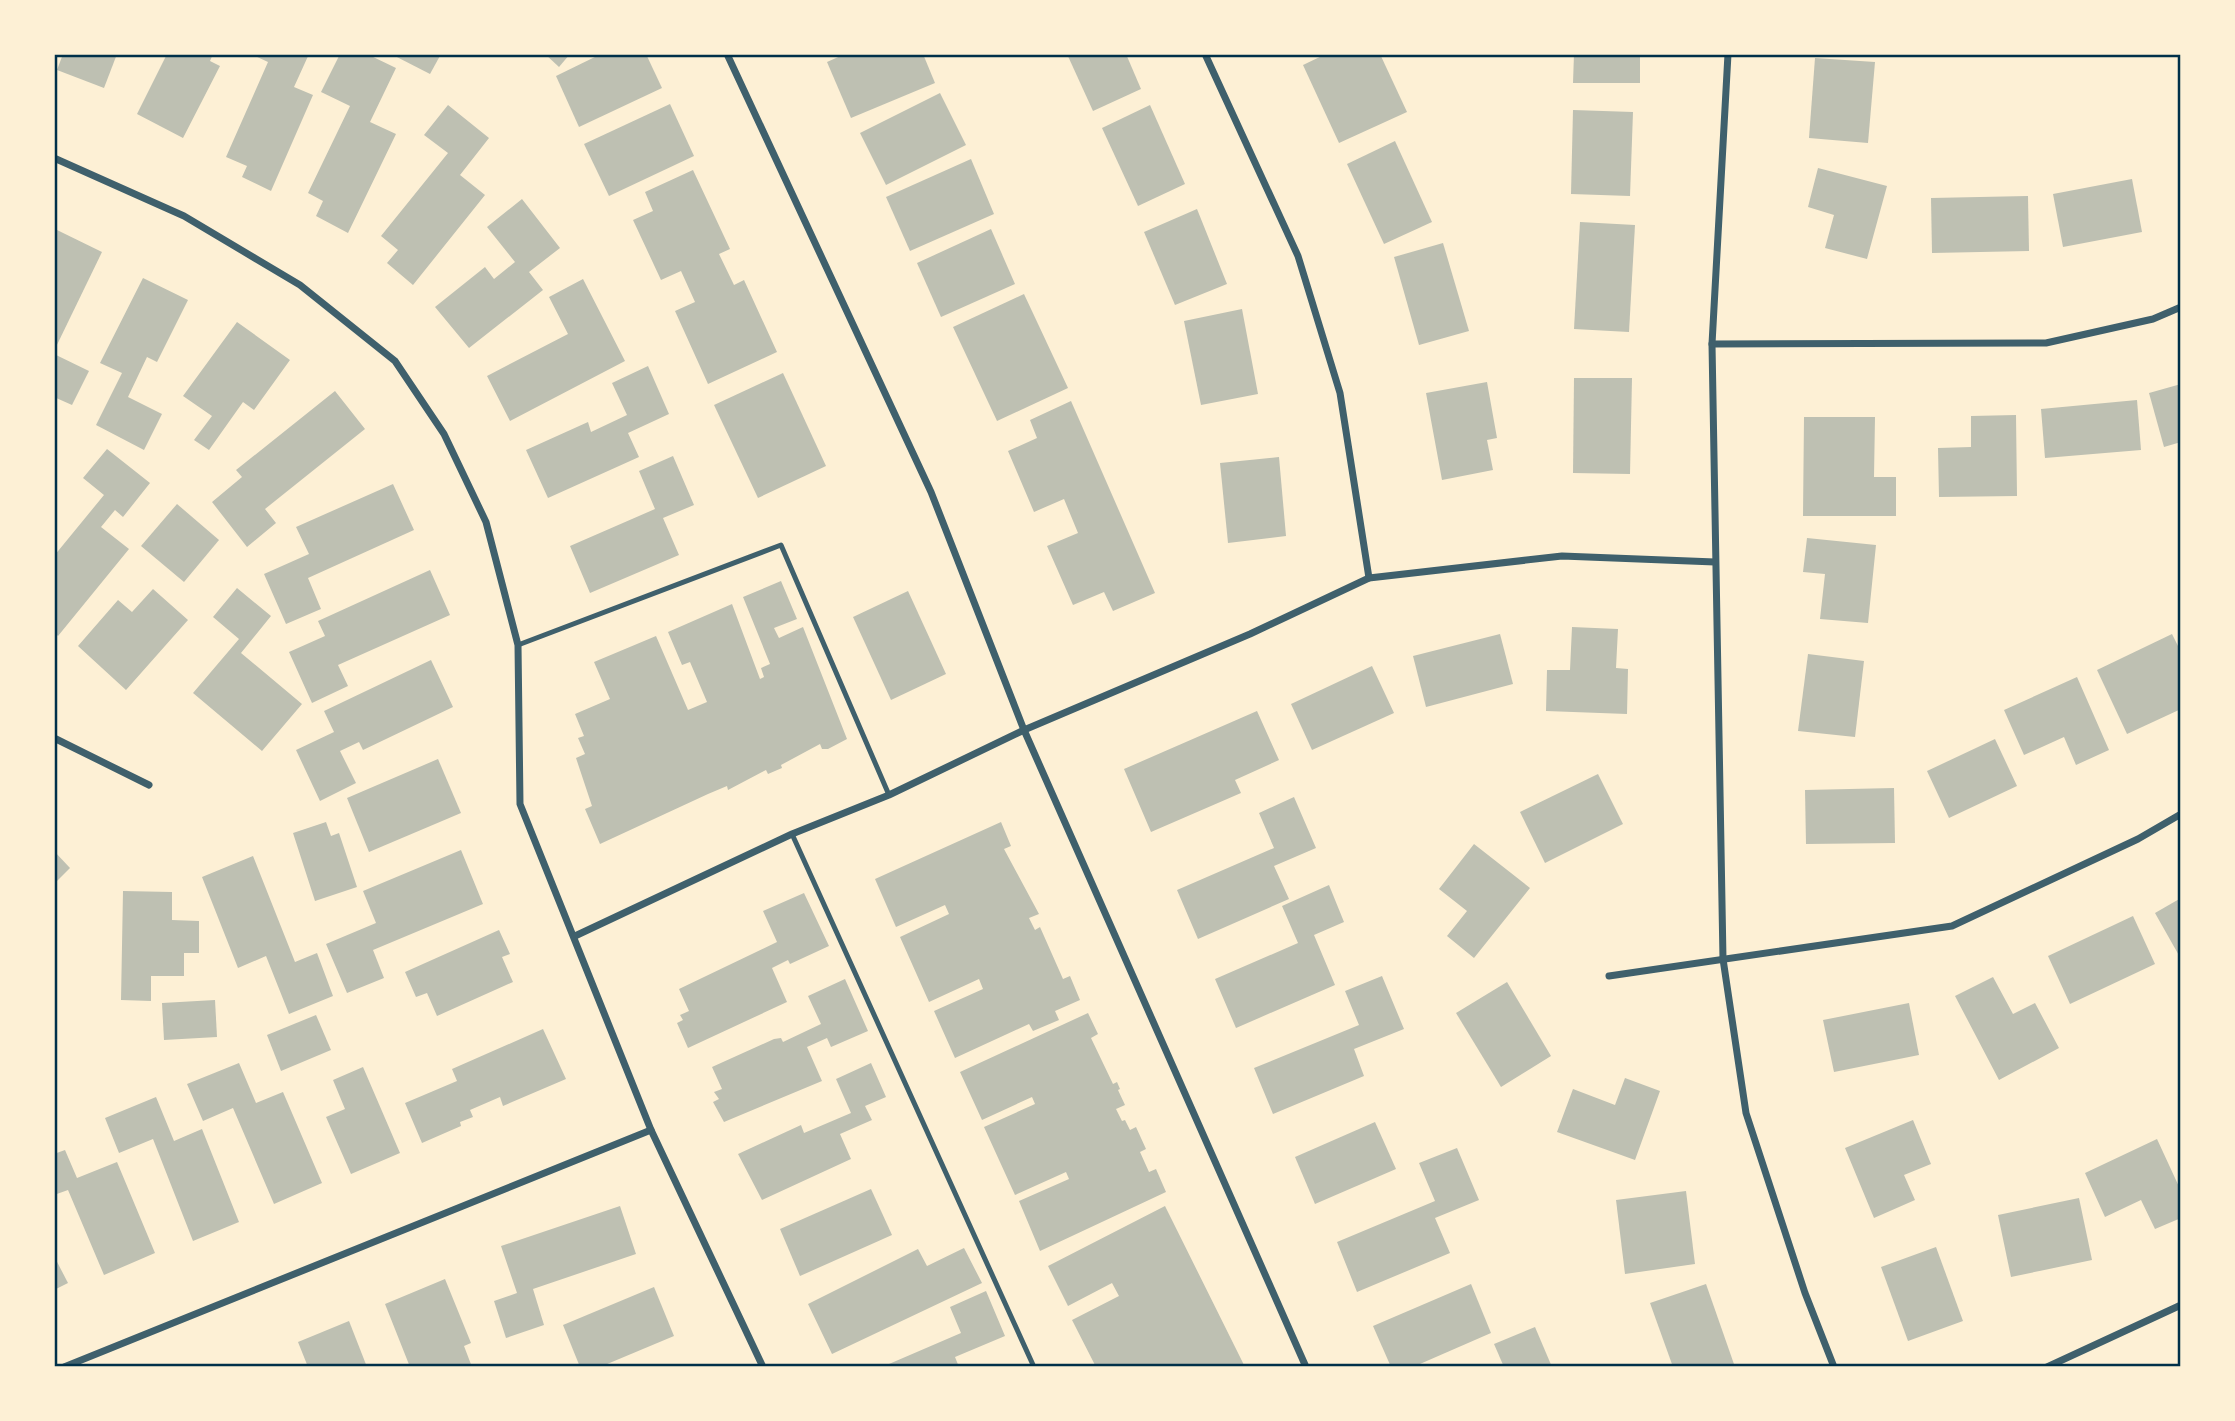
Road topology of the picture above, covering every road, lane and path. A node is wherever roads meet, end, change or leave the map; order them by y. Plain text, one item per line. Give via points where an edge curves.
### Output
1 (727, 54) edge
2 (1205, 54) edge
3 (1728, 54) edge
4 (54, 158) edge
5 (2181, 307) edge
6 (1712, 344) junction
7 (1715, 562) junction
8 (1369, 578) junction
9 (517, 645) junction
10 (1024, 730) junction
11 (54, 738) edge
12 (149, 785) dead end
13 (889, 794) junction
14 (2181, 814) edge
15 (793, 834) junction
16 (575, 936) junction
17 (1723, 959) junction
18 (1609, 976) dead end
19 (651, 1130) junction
20 (2181, 1305) edge
21 (64, 1367) edge
22 (763, 1367) edge
23 (1034, 1367) edge
24 (1306, 1367) edge
25 (1834, 1367) edge
26 (2047, 1367) edge

1 - 10 street via 931,492
2 - 8 street via 1298,257 1340,393
3 - 6 street
4 - 9 street via 184,216 288,278 395,361 444,434 486,522
5 - 6 street via 2153,319 2046,343
6 - 7 street
7 - 8 street via 1562,556
7 - 17 street
8 - 10 street
9 - 13 lane via 781,545
9 - 16 street via 520,804
10 - 13 street
10 - 24 street
11 - 12 street
13 - 15 street
14 - 17 street via 2138,839 1952,926
15 - 16 street
15 - 23 lane
16 - 19 street
17 - 18 street
17 - 25 street via 1746,1113
19 - 21 street
19 - 22 street
20 - 26 street

